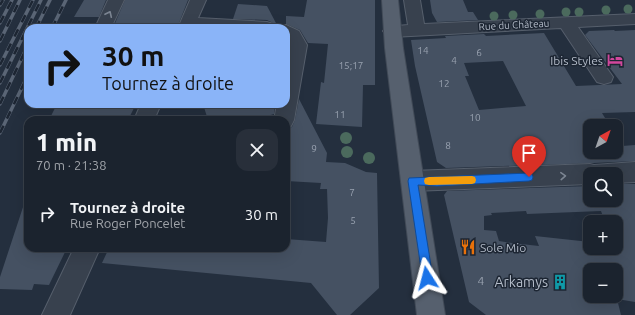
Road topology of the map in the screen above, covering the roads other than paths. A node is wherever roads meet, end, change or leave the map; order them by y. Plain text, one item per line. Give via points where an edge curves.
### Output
1 (116, 0) edge
2 (198, 0) edge
3 (390, 0) edge
4 (412, 0) edge
5 (635, 19) edge
6 (565, 22) junction
7 (105, 24) edge
8 (187, 24) edge
9 (417, 30) junction
10 (392, 31) junction
11 (290, 33) edge
12 (604, 77) dead end
13 (290, 88) edge
14 (635, 172) edge
15 (623, 173) edge
16 (583, 174) edge
17 (412, 181) junction
18 (85, 252) edge
19 (56, 315) edge
20 (431, 315) edge

7 -> 1 street
2 - 8 street
3 - 10 main road
4 - 9 street
5 - 6 street, Rue du Château
6 - 9 street, Rue du Château
6 - 12 street
9 - 10 street, Rue du Château
10 - 17 main road
11 - 13 street via 298,45
14 - 15 street
17 -> 16 street
17 - 20 main road
18 - 19 street

